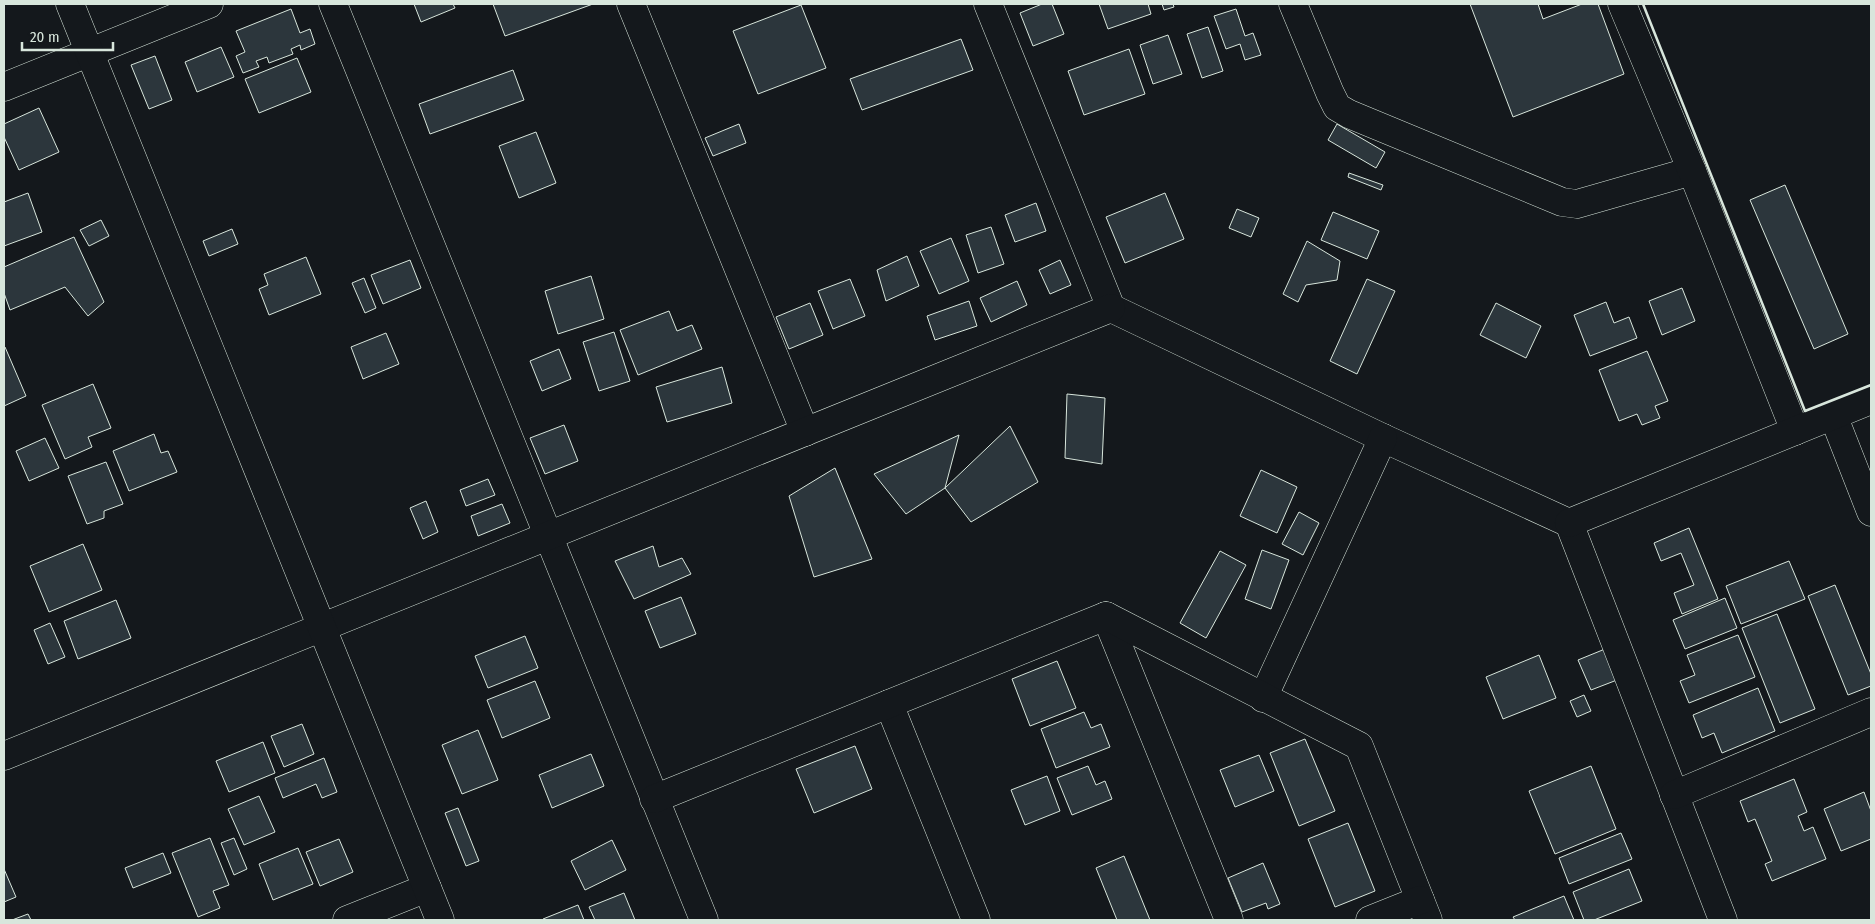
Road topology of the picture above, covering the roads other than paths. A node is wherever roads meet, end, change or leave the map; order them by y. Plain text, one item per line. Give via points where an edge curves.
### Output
1 (70, 4) edge
2 (209, 4) edge
3 (333, 4) edge
4 (632, 4) edge
5 (988, 4) edge
6 (1293, 4) edge
7 (1622, 4) edge
8 (89, 52) junction
9 (4, 87) edge
10 (1692, 171) junction
11 (1111, 308) junction
12 (1871, 400) edge
13 (1833, 415) junction
14 (1795, 431) junction
15 (805, 432) junction
16 (1383, 438) junction
17 (1871, 512) edge
18 (1569, 523) junction
19 (548, 536) junction
20 (1106, 616) junction
21 (322, 627) junction
22 (1263, 698) junction
23 (889, 704) junction
24 (1871, 712) edge
25 (4, 756) edge
26 (1674, 795) junction
27 (654, 799) junction
28 (427, 888) junction
29 (1424, 910) edge
30 (347, 920) edge
31 (440, 920) edge
32 (704, 920) edge
33 (976, 920) edge
34 (1229, 920) edge
35 (1370, 920) edge
36 (1722, 920) edge

1 - 8 street
2 - 8 street
3 - 19 street
4 - 15 street
5 - 11 street
6 - 10 street via 1337,107 1349,114 1562,202 1577,204
7 - 10 street
8 - 9 street
8 - 21 street
10 - 14 street
11 - 15 street
11 - 16 street
12 - 13 street
13 - 14 street
13 - 17 street
14 - 18 street
15 - 19 street
16 - 18 street
16 - 22 street
18 - 26 street
19 - 21 street
19 - 27 street
20 - 22 street
20 - 23 street
20 - 34 street
21 - 25 street
21 - 28 street
22 - 29 street via 1359,746
23 - 27 street
23 - 33 street
24 - 26 street
26 - 36 street
27 - 32 street
28 - 30 street
28 - 31 street
29 - 35 street

